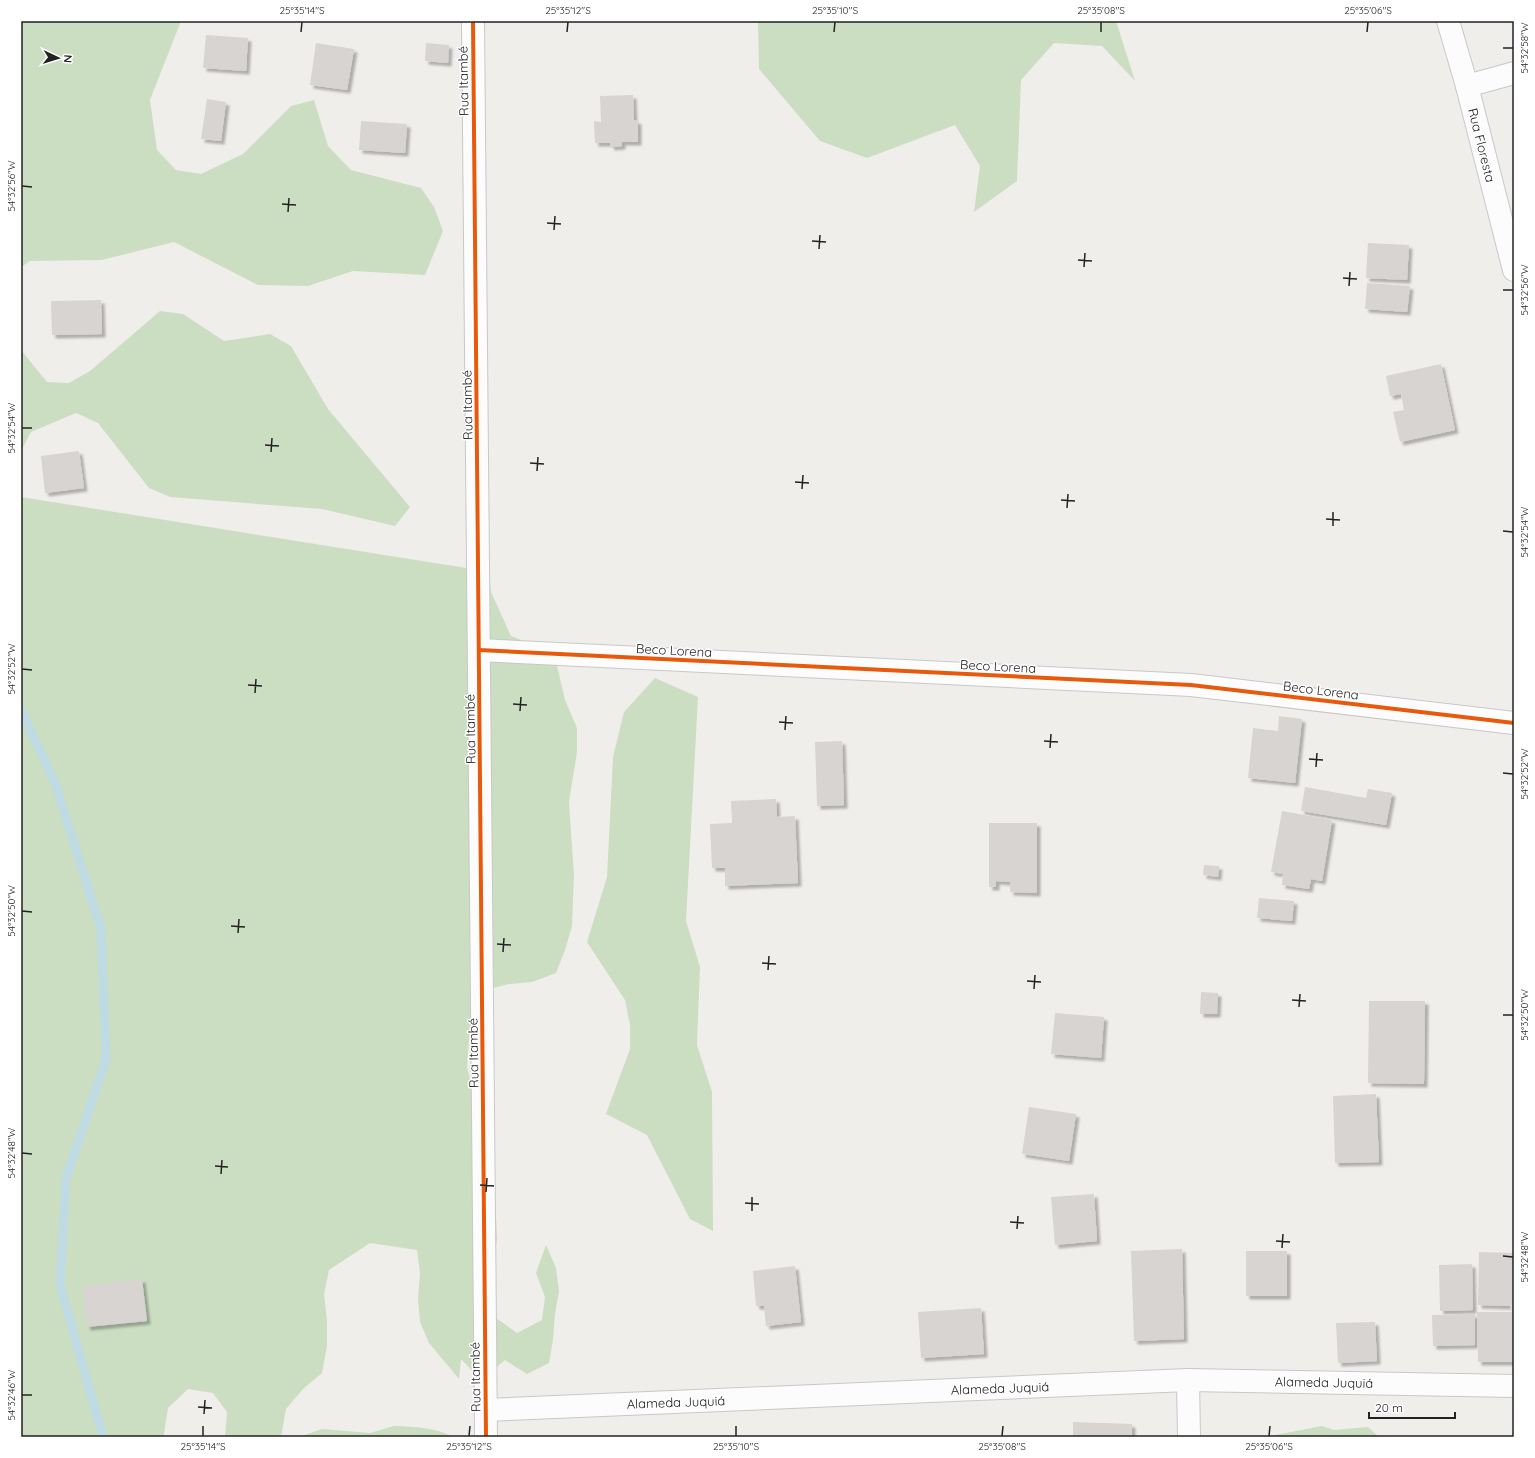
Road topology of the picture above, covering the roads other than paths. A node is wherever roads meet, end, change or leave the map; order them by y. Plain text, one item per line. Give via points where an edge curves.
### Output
1 (473, 21) edge
2 (1448, 21) edge
3 (1514, 73) edge
4 (1467, 86) junction
5 (1514, 270) edge
6 (479, 650) junction
7 (1514, 723) edge
8 (1188, 1380) junction
9 (1514, 1386) edge
10 (486, 1410) junction
11 (486, 1437) edge
12 (1189, 1437) edge

1 - 6 street, Rua Itambé
2 - 4 street, Rua Floresta
3 - 4 street
4 - 5 street, Rua Floresta
6 - 7 street, Beco Lorena via 1191,685
6 - 10 street, Rua Itambé
8 - 9 street, Alameda Juquiá
8 - 10 street, Alameda Juquiá
8 - 12 street
10 - 11 street, Rua Itambé

